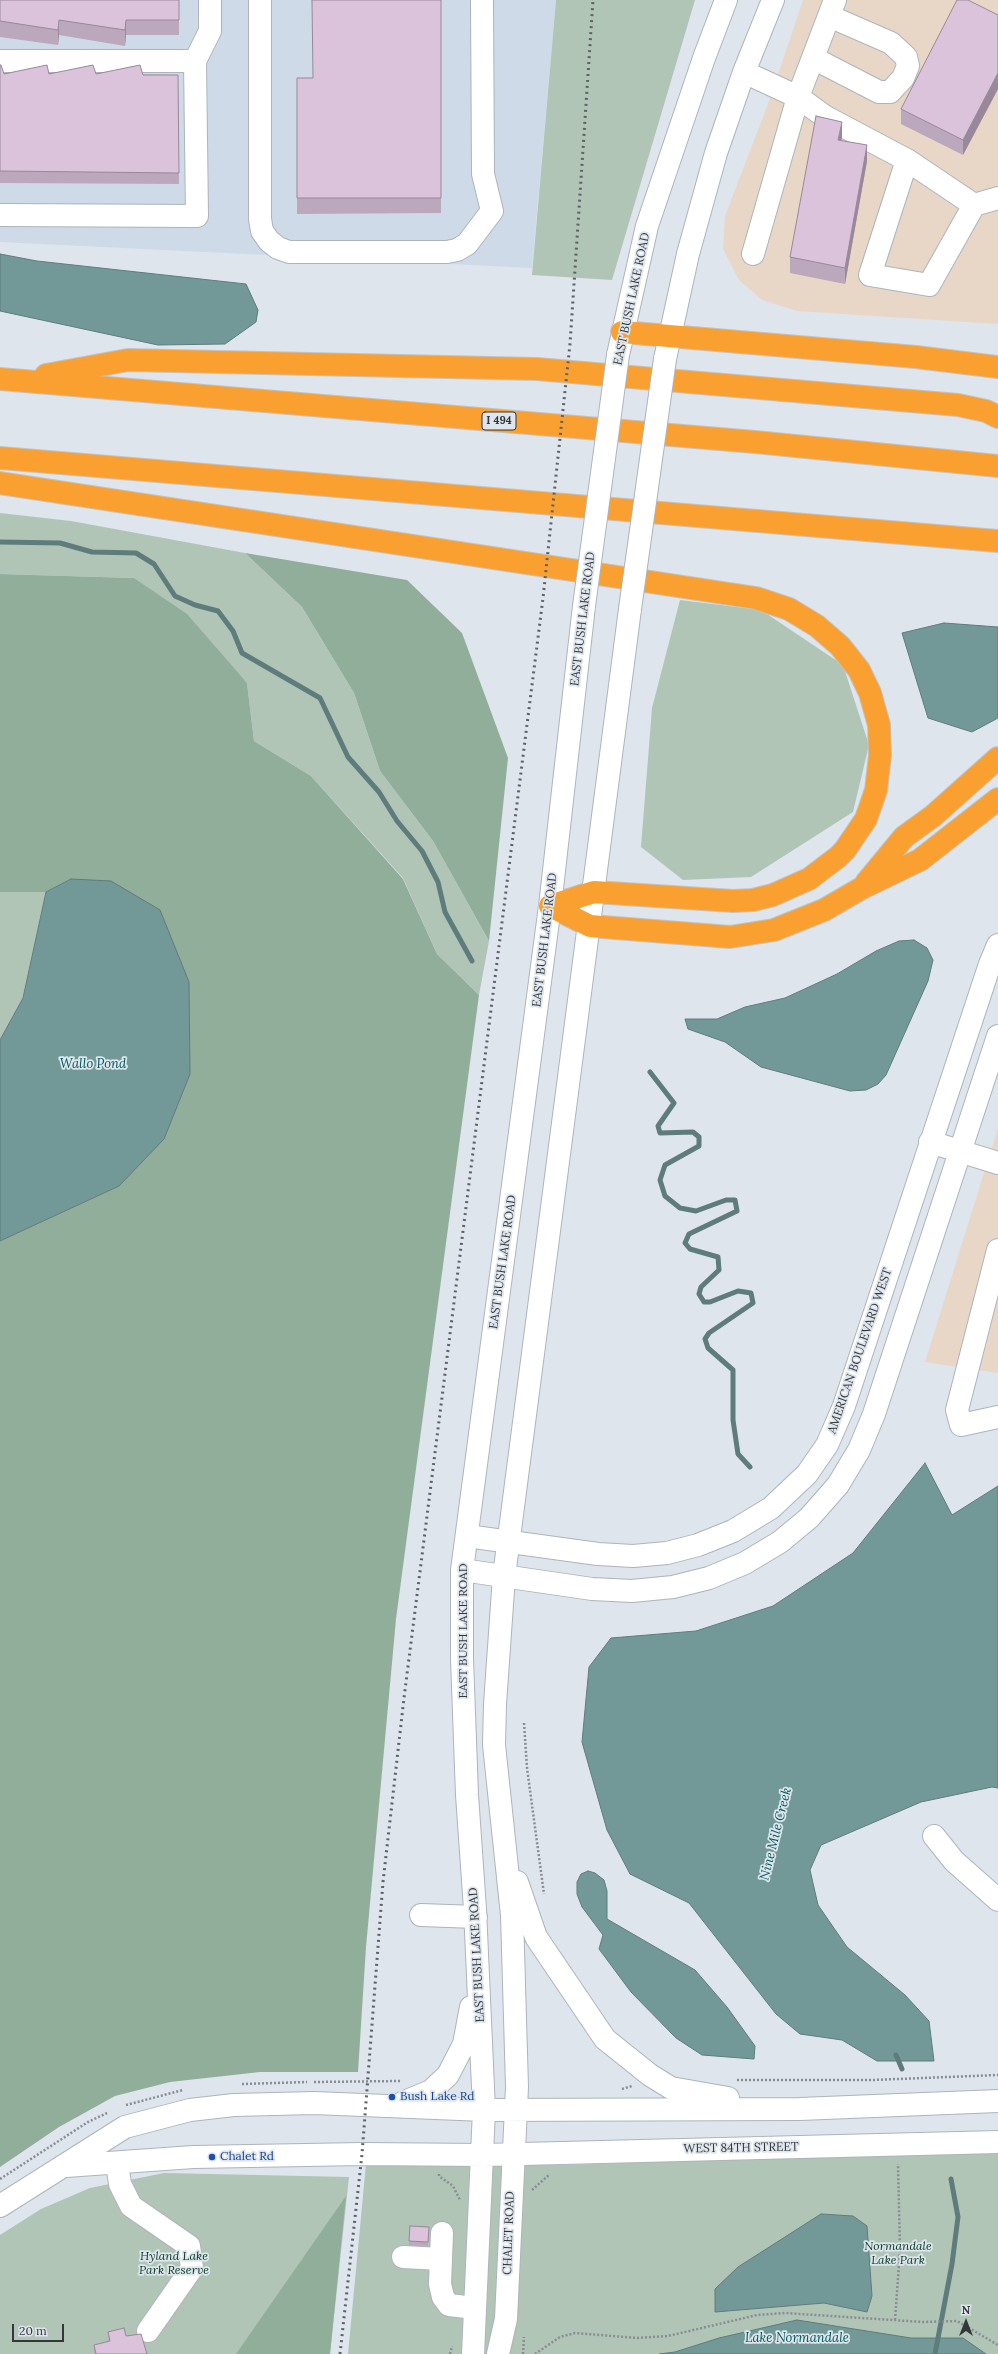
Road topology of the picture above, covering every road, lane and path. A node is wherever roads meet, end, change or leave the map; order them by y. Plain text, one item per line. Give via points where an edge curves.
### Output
1 (210, 0) edge
2 (260, 0) edge
3 (482, 0) edge
4 (726, 0) edge
5 (773, 0) edge
6 (832, 8) edge
7 (813, 58) junction
8 (0, 61) edge
9 (195, 62) junction
10 (744, 72) junction
11 (798, 97) junction
12 (907, 160) junction
13 (998, 198) edge
14 (974, 205) junction
15 (0, 215) edge
16 (753, 254) dead end
17 (622, 332) junction
18 (671, 336) junction
19 (998, 367) edge
20 (9, 380) edge
21 (998, 417) edge
22 (0, 458) edge
23 (998, 466) edge
24 (0, 483) edge
25 (998, 541) edge
26 (998, 758) edge
27 (998, 799) edge
28 (862, 888) junction
29 (594, 892) junction
30 (550, 906) junction
31 (590, 926) junction
32 (998, 945) edge
33 (998, 1036) edge
34 (930, 1142) junction
35 (961, 1151) junction
36 (998, 1163) edge
37 (998, 1250) edge
38 (991, 1304) edge
39 (998, 1416) edge
40 (467, 1536) junction
41 (509, 1541) junction
42 (462, 1570) junction
43 (504, 1576) junction
44 (524, 1723) dead end
45 (934, 1836) dead end
46 (508, 1859) junction
47 (544, 1900) dead end
48 (998, 1900) edge
49 (421, 1915) dead end
50 (476, 1917) junction
51 (478, 1969) junction
52 (998, 2075) edge
53 (730, 2080) dead end
54 (998, 2101) edge
55 (394, 2106) junction
56 (800, 2109) junction
57 (484, 2110) junction
58 (516, 2110) junction
59 (998, 2142) edge
60 (513, 2154) junction
61 (443, 2155) junction
62 (484, 2155) junction
63 (117, 2163) junction
64 (898, 2164) dead end
65 (65, 2166) junction
66 (551, 2173) dead end
67 (530, 2192) dead end
68 (460, 2205) dead end
69 (0, 2206) edge
70 (442, 2233) dead end
71 (403, 2257) dead end
72 (441, 2259) junction
73 (475, 2308) junction
74 (895, 2320) junction
75 (148, 2330) dead end
76 (998, 2345) edge
77 (473, 2354) edge
78 (498, 2354) edge
79 (535, 2354) edge

1 - 9 street via 210,31
2 - 3 street via 260,220 262,231 269,241 289,252 439,252 458,250 467,244 492,210 483,174
4 - 17 street, EAST BUSH LAKE ROAD via 647,226
5 - 10 street
6 - 7 street
6 - 7 street via 891,43 906,57 908,66 890,92 879,92
7 - 11 street
8 - 9 street
9 - 15 street via 197,216
10 - 11 street
10 - 18 street via 716,153 688,254
11 - 12 street via 824,116
11 - 16 street
12 - 14 street
12 - 14 street via 870,276 929,285
13 - 14 street
17 - 18 highway
17 - 30 street, EAST BUSH LAKE ROAD, bridge via 584,606
18 - 19 highway via 916,357
18 - 29 street, bridge via 665,359 630,609
20 - 21 highway via 128,360 537,369 935,402 986,411
20 - 23 highway, I 494 via 739,441
22 - 25 highway
24 - 29 highway via 756,598 789,609 816,626 840,646 859,670 870,693 879,725 880,755 876,790 866,819 845,850 809,879 773,895 753,900 733,901
26 - 28 highway via 945,806 904,837
27 - 28 highway via 920,860
28 - 31 highway via 799,921 774,930 730,937
29 - 30 highway
29 - 31 street
30 - 31 highway
30 - 40 street, EAST BUSH LAKE ROAD
31 - 41 street
32 - 34 street, AMERICAN BOULEVARD WEST
33 - 35 street
34 - 35 street
34 - 41 street, AMERICAN BOULEVARD WEST via 844,1406 827,1445 802,1479 770,1508 733,1532 667,1553 633,1556 598,1554
35 - 36 street
35 - 43 street via 874,1414 859,1450 838,1485 809,1518 780,1542 745,1563 709,1578 673,1587 632,1591 592,1589
37 - 38 street
38 - 39 street via 956,1410 962,1425
40 - 41 street, AMERICAN BOULEVARD WEST
40 - 42 street, EAST BUSH LAKE ROAD
41 - 43 street
42 - 43 street
42 - 50 street, EAST BUSH LAKE ROAD via 467,1795
43 - 46 street via 494,1745
44 - 47 path via 527,1768
45 - 48 street via 954,1861
46 - 56 street via 536,1937 605,2038 650,2075 671,2088
46 - 58 street via 512,1915
49 - 50 street
50 - 51 street, EAST BUSH LAKE ROAD
51 - 55 street via 464,2044 457,2061 432,2091
51 - 57 street, EAST BUSH LAKE ROAD
52 - 53 path via 873,2080
54 - 56 street
55 - 57 street
55 - 65 street via 280,2102 190,2110 125,2127
56 - 58 street
57 - 58 street
57 - 62 street
58 - 60 street, CHALET ROAD
59 - 60 street, WEST 84TH STREET
60 - 62 street, WEST 84TH STREET
60 - 78 street, CHALET ROAD via 506,2320
61 - 62 street
61 - 63 street via 193,2157
61 - 68 path via 439,2176 453,2186
62 - 73 street
63 - 65 street
63 - 75 street via 120,2184 131,2206 189,2246 192,2268
64 - 74 path via 900,2250
65 - 69 street
66 - 67 path
70 - 72 street
71 - 72 street
72 - 73 street via 440,2284 443,2297 449,2305
73 - 77 street
74 - 76 path via 957,2321
74 - 79 path via 784,2313 757,2315 668,2336 637,2338 575,2333 560,2337

